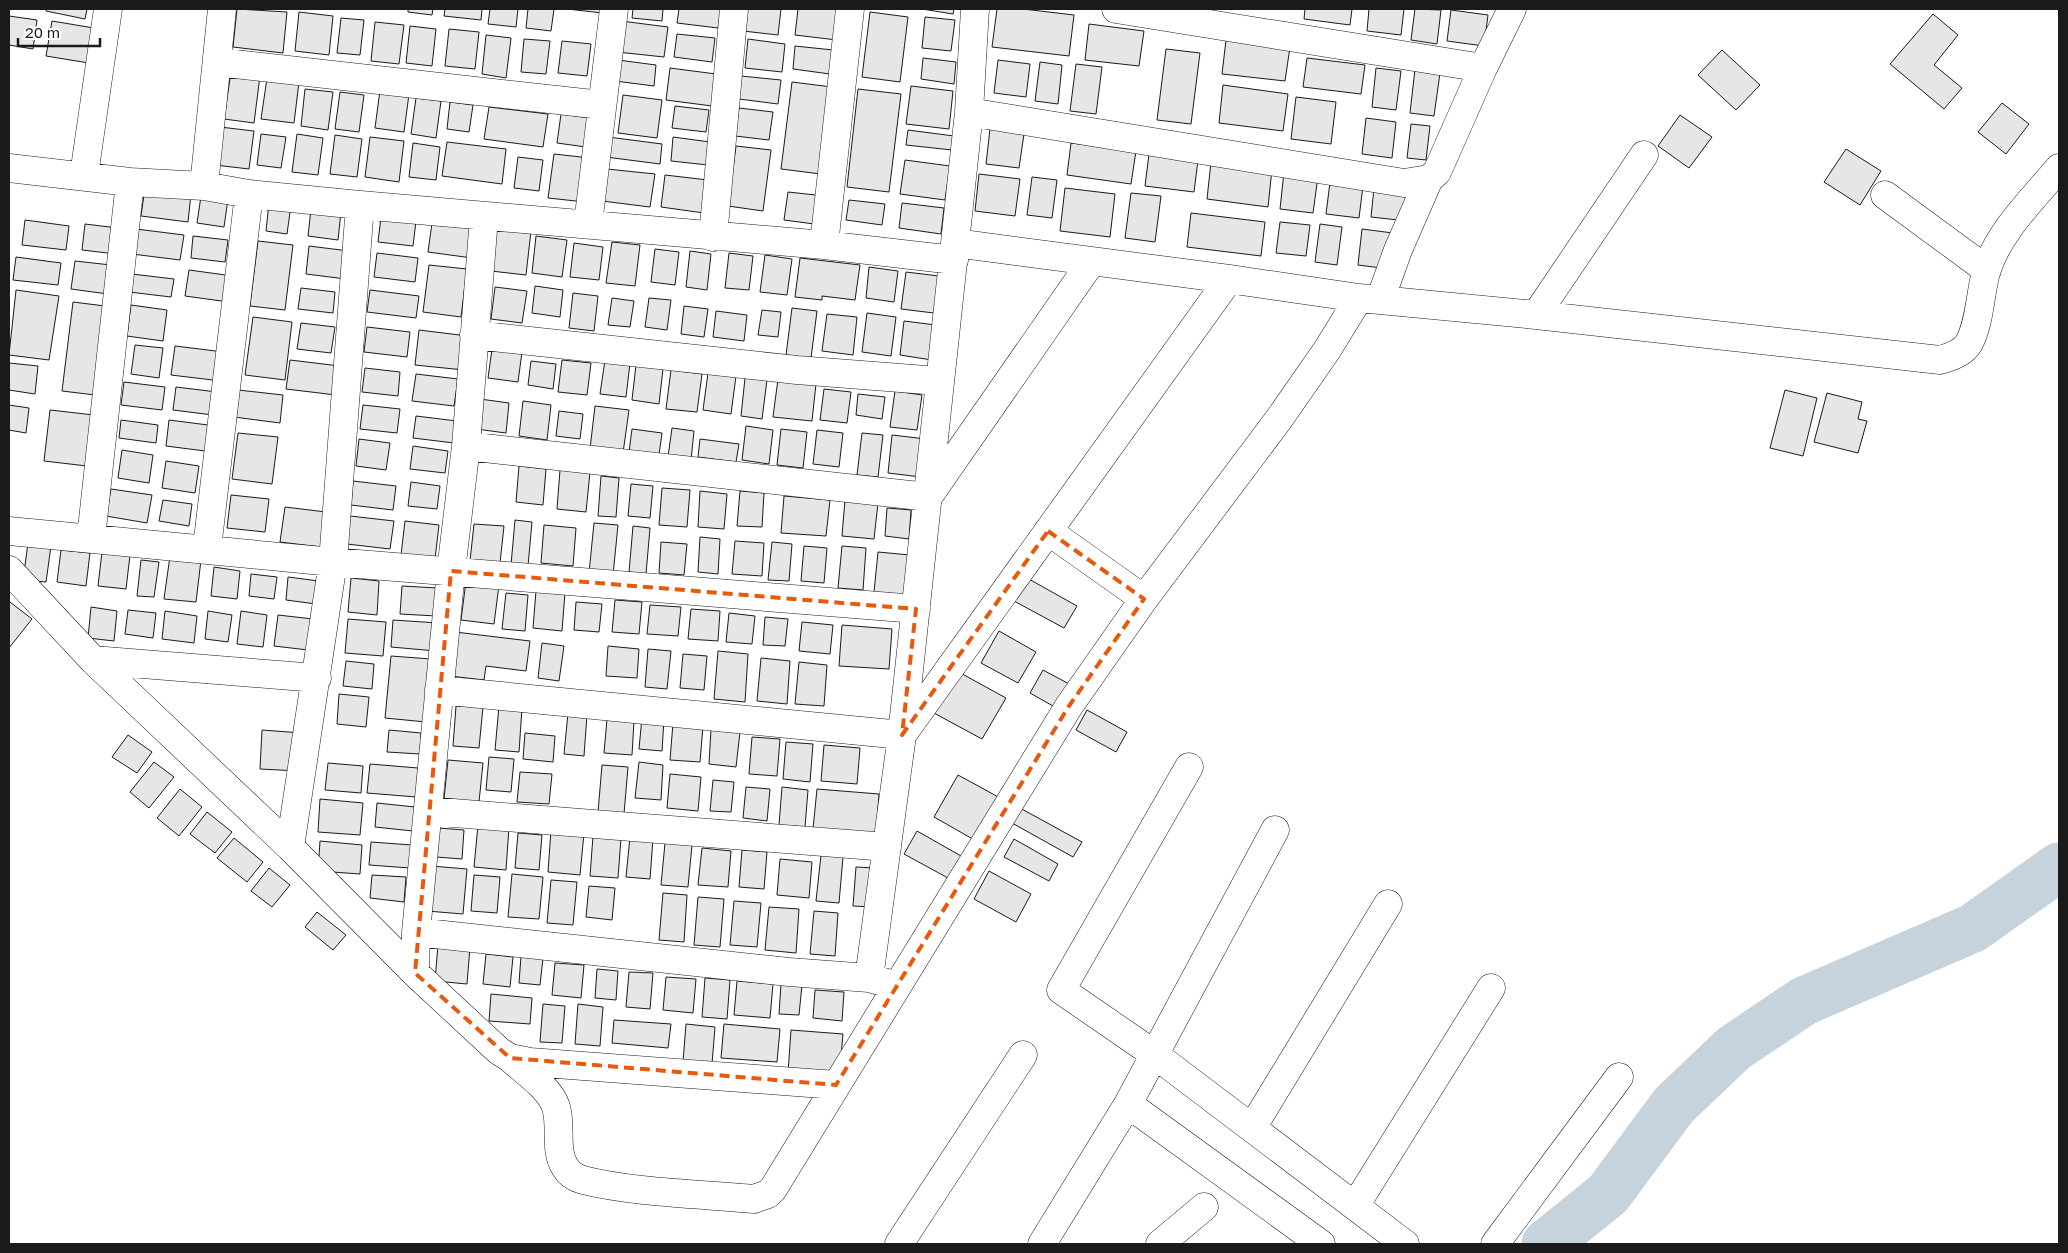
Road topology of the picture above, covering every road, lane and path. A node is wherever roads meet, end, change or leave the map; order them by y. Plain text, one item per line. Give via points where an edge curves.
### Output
1 (108, 9) edge
2 (222, 9) edge
3 (614, 9) edge
4 (734, 9) edge
5 (850, 9) edge
6 (975, 9) edge
7 (1116, 9) edge
8 (1512, 9) edge
9 (217, 62) junction
10 (1482, 68) junction
11 (602, 105) junction
12 (969, 112) junction
13 (1644, 155) dead end
14 (9, 168) edge
15 (2059, 168) edge
16 (84, 175) junction
17 (1429, 179) junction
18 (130, 182) junction
19 (204, 186) junction
20 (249, 194) junction
21 (1885, 195) dead end
22 (360, 205) junction
23 (484, 217) junction
24 (588, 224) junction
25 (713, 237) junction
26 (824, 245) junction
27 (954, 252) junction
28 (1092, 261) junction
29 (1987, 270) junction
30 (1229, 279) junction
31 (1369, 299) junction
32 (1536, 314) junction
33 (474, 334) junction
34 (939, 381) junction
35 (466, 446) junction
36 (928, 497) junction
37 (9, 531) edge
38 (1048, 531) junction
39 (91, 538) junction
40 (207, 548) junction
41 (333, 562) junction
42 (9, 570) edge
43 (451, 572) junction
44 (1144, 599) junction
45 (916, 609) junction
46 (93, 660) junction
47 (317, 678) junction
48 (439, 690) junction
49 (902, 735) junction
50 (1190, 767) dead end
51 (428, 811) junction
52 (1275, 830) dead end
53 (290, 846) junction
54 (887, 848) junction
55 (1388, 904) dead end
56 (416, 932) junction
57 (414, 973) junction
58 (869, 978) junction
59 (898, 986) junction
60 (1491, 988) dead end
61 (1154, 1054) junction
62 (1023, 1055) dead end
63 (510, 1058) junction
64 (1619, 1077) dead end
65 (836, 1085) junction
66 (1128, 1104) junction
67 (1252, 1128) junction
68 (1355, 1206) junction
69 (1204, 1207) dead end
70 (899, 1244) edge
71 (1042, 1244) edge
72 (1160, 1244) edge
73 (1320, 1244) edge
74 (1405, 1244) edge
75 (1495, 1244) edge

1 - 16 street
2 - 9 street
3 - 11 street
4 - 25 street
5 - 26 street
6 - 12 street
7 - 10 street
8 - 10 street
9 - 11 street
9 - 19 street
10 - 17 street via 1437,172
11 - 24 street
12 - 17 street via 1404,183
12 - 27 street
13 - 32 street
14 - 16 street
15 - 29 street via 2022,211
16 - 18 street
17 - 31 street via 1398,250
18 - 19 street
18 - 39 street
19 - 20 street
20 - 22 street
20 - 40 street
21 - 29 street
22 - 23 street
22 - 41 street
23 - 24 street
23 - 33 street
24 - 25 street
25 - 26 street
26 - 27 street
27 - 28 street
27 - 34 street
28 - 30 street
28 - 36 street
29 - 32 street via 1969,341 1960,352 1940,360
30 - 31 street
30 - 38 street
31 - 32 street
31 - 44 street via 1327,350
33 - 34 street via 797,370
33 - 35 street
34 - 36 street
35 - 36 street
35 - 43 street
36 - 45 street
37 - 39 street
38 - 44 street
38 - 49 street
39 - 40 street
40 - 41 street
41 - 43 street
41 - 47 street
42 - 46 street
43 - 45 street
43 - 48 street
44 - 59 street via 1069,706
45 - 49 street
46 - 47 street
46 - 53 street
47 - 53 street
48 - 49 street
48 - 51 street
49 - 54 street
50 - 61 street via 1061,990
51 - 54 street
51 - 56 street
52 - 61 street
53 - 57 street
54 - 58 street
55 - 67 street
56 - 57 street
56 - 58 street
57 - 63 street
58 - 59 street
59 - 65 street
60 - 68 street
61 - 66 street
61 - 67 street
62 - 70 street
63 - 65 street
63 - 65 street via 554,1101 560,1155 570,1174 608,1183 708,1195 754,1198 768,1194
64 - 75 street
66 - 71 street
66 - 73 street
67 - 68 street
68 - 74 street
69 - 72 street

